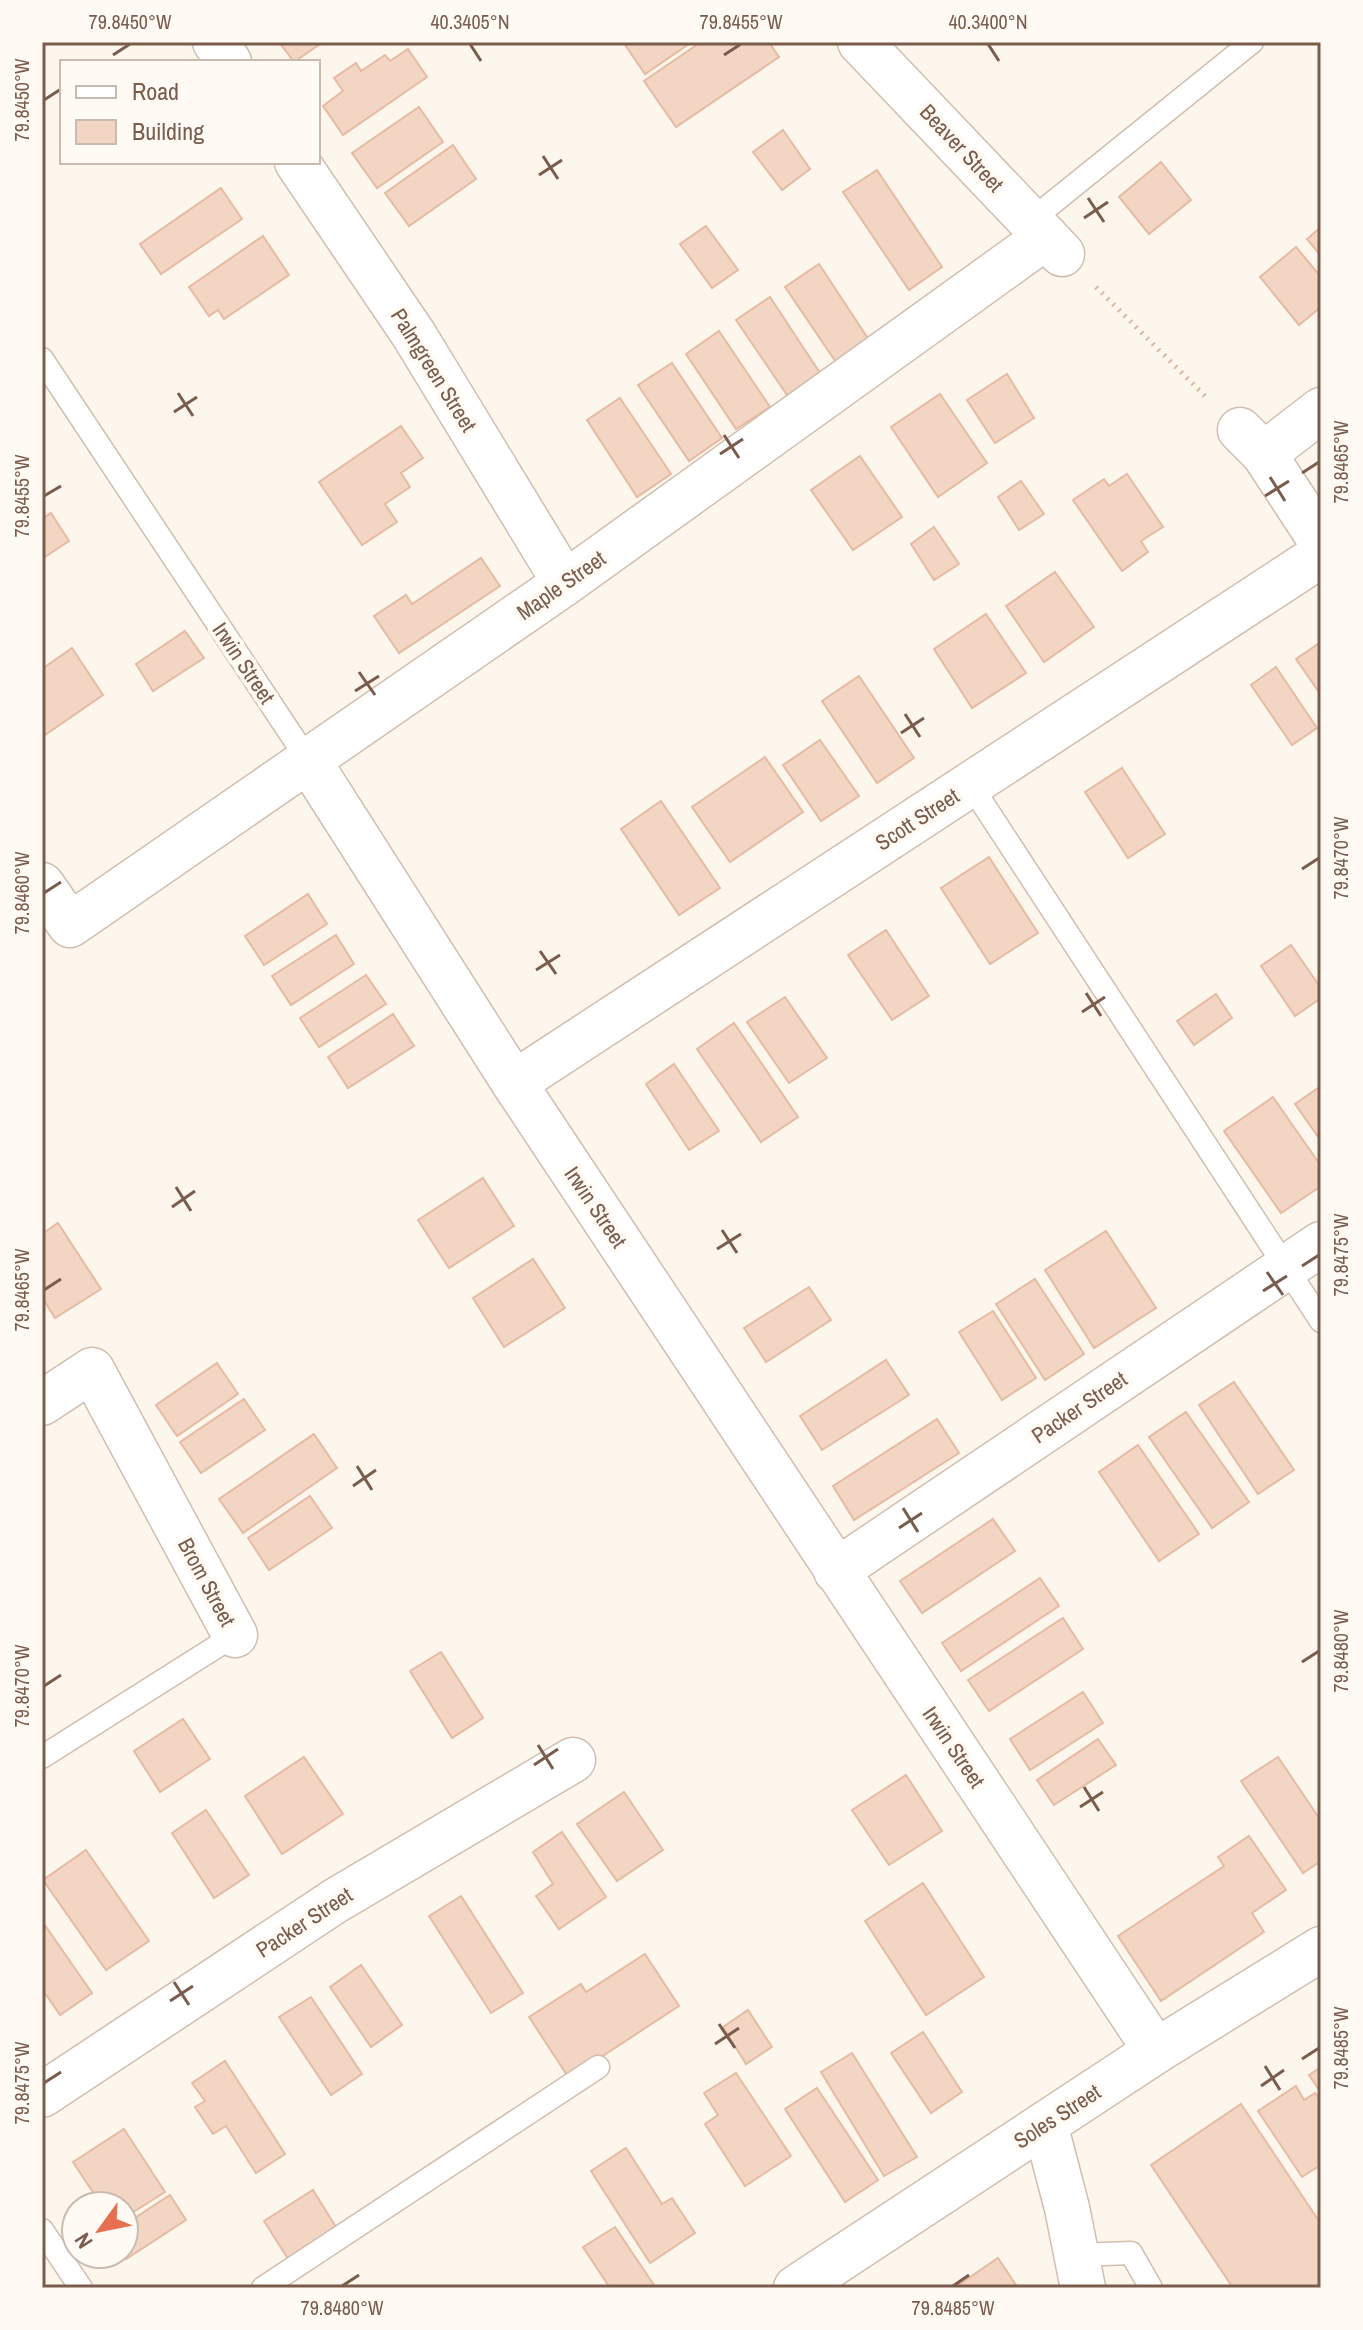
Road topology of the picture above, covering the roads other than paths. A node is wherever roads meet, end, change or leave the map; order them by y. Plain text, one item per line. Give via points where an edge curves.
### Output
1 (215, 42) edge
2 (860, 42) edge
3 (1252, 42) edge
4 (228, 60) edge
5 (298, 164) edge
6 (1046, 237) junction
7 (42, 359) edge
8 (1321, 410) edge
9 (1321, 541) edge
10 (1321, 555) edge
11 (565, 583) junction
12 (308, 760) junction
13 (970, 784) junction
14 (42, 885) edge
15 (514, 1083) junction
16 (1321, 1244) edge
17 (1285, 1268) junction
18 (1321, 1321) edge
19 (42, 1403) edge
20 (836, 1571) junction
21 (235, 1635) joint
22 (42, 1757) edge
23 (573, 1760) dead end
24 (1321, 1949) edge
25 (1156, 2051) junction
26 (598, 2067) dead end
27 (42, 2095) edge
28 (1045, 2124) junction
29 (42, 2230) edge
30 (1080, 2271) edge
31 (81, 2288) edge
32 (263, 2288) edge
33 (796, 2288) edge
34 (1151, 2288) edge

1 - 4 street
2 - 6 street, Beaver Street
3 - 6 lane
5 - 11 street, Palmgreen Street via 414,335
6 - 11 street, Maple Street
7 - 12 lane, Irwin Street
8 - 9 street via 1252,442
10 - 13 street, Scott Street
11 - 12 street, Maple Street
12 - 14 street, Maple Street via 70,925
12 - 15 street, Irwin Street
13 - 15 street, Scott Street
13 - 17 lane
15 - 20 street, Irwin Street
16 - 17 street, Packer Street
17 - 18 lane
17 - 20 street, Packer Street
19 - 21 street, Brom Street via 92,1370
20 - 25 street, Irwin Street
21 - 22 lane, Brom Street
23 - 27 street, Packer Street via 335,1901
24 - 25 street, Soles Street
25 - 28 street, Soles Street
26 - 32 lane
28 - 30 street
28 - 33 street, Soles Street
29 - 31 lane
30 - 34 lane via 1131,2253

